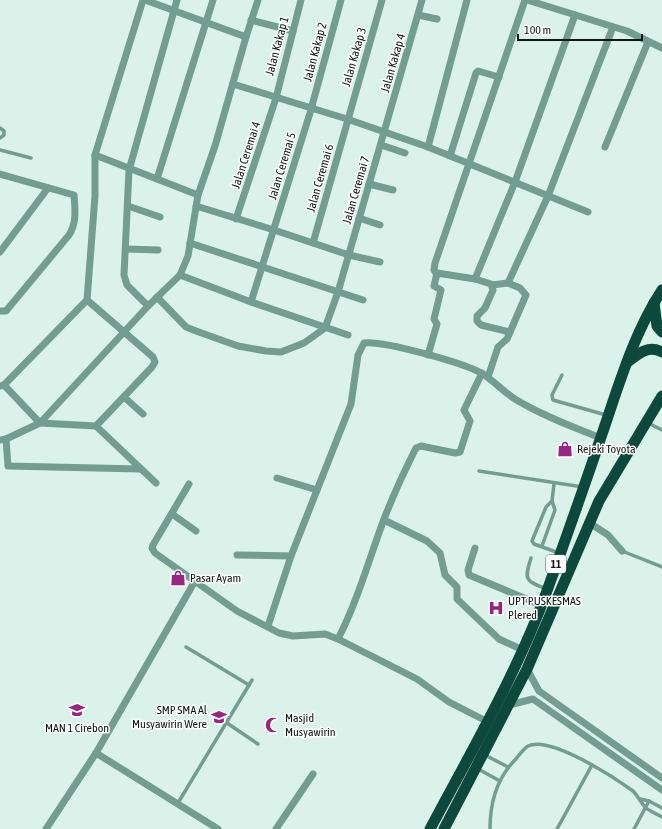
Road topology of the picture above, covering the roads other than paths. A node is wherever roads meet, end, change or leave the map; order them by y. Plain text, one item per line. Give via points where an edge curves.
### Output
1 (144, 0) edge
2 (177, 0) edge
3 (213, 0) edge
4 (258, 0) edge
5 (301, 0) edge
6 (341, 0) edge
7 (382, 0) edge
8 (422, 0) edge
9 (467, 0) edge
10 (526, 0) edge
11 (173, 10) junction
12 (418, 15) junction
13 (576, 15) junction
14 (437, 19) dead end
15 (251, 20) junction
16 (206, 22) junction
17 (613, 27) junction
18 (293, 31) junction
19 (246, 38) junction
20 (648, 42) junction
21 (662, 48) edge
22 (499, 77) junction
23 (233, 84) junction
24 (276, 98) junction
25 (311, 109) junction
26 (348, 119) junction
27 (0, 128) edge
28 (385, 131) junction
29 (0, 138) edge
30 (381, 145) junction
31 (428, 147) junction
32 (605, 147) dead end
33 (0, 150) edge
34 (405, 153) dead end
35 (95, 155) junction
36 (450, 156) junction
37 (31, 158) dead end
38 (469, 164) junction
39 (129, 170) junction
40 (0, 174) edge
41 (157, 179) junction
42 (515, 182) junction
43 (369, 184) junction
44 (48, 188) junction
45 (393, 190) dead end
46 (198, 195) junction
47 (548, 196) junction
48 (128, 206) junction
49 (196, 206) junction
50 (588, 212) dead end
51 (160, 217) dead end
52 (236, 218) junction
53 (359, 218) junction
54 (380, 225) dead end
55 (274, 230) junction
56 (190, 243) junction
57 (313, 243) junction
58 (126, 249) junction
59 (158, 250) dead end
60 (0, 252) edge
61 (349, 255) junction
62 (380, 262) dead end
63 (261, 266) junction
64 (180, 275) junction
65 (437, 275) junction
66 (475, 279) junction
67 (508, 283) junction
68 (492, 286) junction
69 (662, 290) edge
70 (338, 292) junction
71 (157, 297) junction
72 (87, 300) junction
73 (363, 300) dead end
74 (250, 302) junction
75 (654, 302) junction
76 (148, 306) junction
77 (0, 311) edge
78 (325, 328) junction
79 (125, 332) junction
80 (510, 332) junction
81 (662, 332) edge
82 (348, 335) dead end
83 (662, 352) edge
84 (428, 355) junction
85 (627, 363) junction
86 (485, 375) junction
87 (562, 375) dead end
88 (2, 386) edge
89 (662, 396) edge
90 (124, 397) junction
91 (143, 414) dead end
92 (608, 415) junction
93 (40, 422) junction
94 (647, 422) junction
95 (96, 426) junction
96 (662, 430) edge
97 (601, 438) junction
98 (3, 440) edge
99 (0, 464) edge
100 (8, 466) junction
101 (140, 469) junction
102 (479, 471) dead end
103 (277, 478) dead end
104 (156, 483) dead end
105 (189, 484) dead end
106 (554, 484) junction
107 (584, 488) junction
108 (317, 490) junction
109 (552, 501) junction
110 (172, 514) junction
111 (384, 520) junction
112 (588, 522) junction
113 (196, 531) dead end
114 (542, 546) junction
115 (475, 548) dead end
116 (622, 551) joint
117 (237, 554) dead end
118 (560, 554) junction
119 (291, 556) junction
120 (531, 558) dead end
121 (662, 567) edge
122 (195, 581) junction
123 (548, 589) junction
124 (541, 605) junction
125 (268, 626) junction
126 (338, 639) junction
127 (186, 647) dead end
128 (523, 650) junction
129 (528, 669) junction
130 (252, 680) dead end
131 (249, 685) junction
132 (509, 705) junction
133 (488, 722) junction
134 (228, 723) junction
135 (610, 741) junction
136 (258, 744) dead end
137 (604, 749) junction
138 (96, 753) junction
139 (484, 754) junction
140 (592, 765) junction
141 (508, 767) junction
142 (476, 769) junction
143 (313, 774) dead end
144 (662, 778) edge
145 (500, 781) junction
146 (662, 790) edge
147 (640, 799) junction
148 (650, 801) junction
149 (178, 803) junction
150 (646, 807) junction
151 (662, 808) edge
152 (662, 817) edge
153 (46, 829) edge
154 (218, 829) edge
155 (276, 829) edge
156 (430, 829) edge
157 (444, 829) edge
158 (490, 829) edge
159 (557, 829) edge
160 (634, 829) edge

1 - 11 street
1 - 35 street
2 - 11 street
3 - 16 street
4 - 15 street
5 - 18 street, Jalan Kakap 1
6 - 25 street, Jalan Kakap 2
7 - 26 street, Jalan Kakap 3
8 - 12 street, Jalan Kakap 4
9 - 31 street
10 - 13 street
10 - 22 street
11 - 16 street
11 - 39 street
12 - 14 street
12 - 28 street, Jalan Kakap 4
13 - 17 street
13 - 42 street
15 - 18 street
15 - 19 street
16 - 19 street
16 - 41 street
17 - 20 street
17 - 47 street
18 - 24 street, Jalan Kakap 1
19 - 23 street
20 - 21 street
20 - 32 street
22 - 36 street via 478,71 476,73
22 - 38 street
23 - 24 street
23 - 46 street
24 - 25 street
24 - 52 street, Jalan Ceremai 4
25 - 26 street
25 - 55 street, Jalan Ceremai 5
26 - 28 street
26 - 57 street, Jalan Ceremai 6
27 - 29 lane via 4,130 4,135
28 - 30 street, Jalan Ceremai 7
28 - 31 street
30 - 34 street
30 - 43 street, Jalan Ceremai 7
31 - 36 street
33 - 37 lane
35 - 39 street
35 - 72 street via 95,196
36 - 38 street
38 - 42 street
38 - 65 street via 434,268
39 - 41 street
39 - 48 street
40 - 44 street
41 - 46 street
42 - 47 street
42 - 66 street
43 - 45 street
43 - 53 street, Jalan Ceremai 7
44 - 60 street
44 - 77 street via 74,195 74,226 6,311
46 - 49 street
47 - 50 street
47 - 67 street
48 - 51 street
48 - 58 street
49 - 52 street
49 - 56 street
52 - 55 street
53 - 54 street
53 - 61 street, Jalan Ceremai 7
55 - 57 street
55 - 63 street, Jalan Ceremai 5
56 - 63 street
56 - 64 street
57 - 61 street
58 - 59 street
58 - 76 street via 124,275 127,285
61 - 62 street
61 - 70 street, Jalan Ceremai 7
63 - 70 street
63 - 74 street, Jalan Ceremai 5
64 - 71 street
64 - 74 street
65 - 66 street via 440,272
65 - 84 street via 434,287 441,290 434,318 438,324
66 - 68 street
67 - 68 street
67 - 80 street via 524,291 526,295
68 - 80 street via 490,299 477,316 477,321 481,325
69 - 75 highway, 11
70 - 73 street
70 - 78 street, Jalan Ceremai 7
71 - 76 street
71 - 78 street via 186,327 238,346 266,351 286,351 304,343
72 - 79 street
72 - 88 street
74 - 78 street
75 - 81 highway via 657,326
75 - 85 highway, 11
76 - 79 street
78 - 82 street
79 - 90 street via 153,357 155,362
79 - 93 street
80 - 86 street via 498,347
83 - 85 highway via 649,349 640,352
84 - 86 street via 459,363
84 - 108 street via 367,342 361,345 352,404
85 - 92 highway, 11
86 - 97 street via 517,401
86 - 111 street via 464,410 470,422 460,452 421,446 416,448
87 - 92 lane via 552,396 553,400
88 - 93 street
89 - 94 highway, 11
90 - 91 street
90 - 95 street
92 - 97 highway, 11
93 - 95 street
93 - 98 street
94 - 96 lane
94 - 112 highway, 11
95 - 101 street
97 - 107 highway, 11
98 - 100 street
99 - 100 street
100 - 101 street
101 - 104 street
102 - 106 lane
103 - 108 street
105 - 110 street
106 - 107 lane
106 - 109 lane
107 - 118 highway, 11
108 - 119 street
109 - 114 lane via 555,510
109 - 114 lane via 546,507 532,541
110 - 113 street
110 - 122 street via 152,548 156,554
111 - 126 street via 357,598
111 - 128 street via 427,540 440,553 445,575 457,587 457,599 499,639
112 - 116 street via 608,536
112 - 129 highway, 11
114 - 118 lane
115 - 124 street via 468,570 469,575
116 - 121 lane
117 - 119 street
118 - 123 highway, 11
119 - 125 street
120 - 123 lane via 527,579 530,583
122 - 125 street via 237,611
122 - 138 street
123 - 124 highway, 11
124 - 128 highway, 11
125 - 126 street via 286,636 325,634
126 - 133 street via 417,679 449,702
127 - 131 lane
128 - 133 highway, 11
129 - 132 highway, 11
129 - 135 street via 539,691
130 - 131 lane
131 - 134 lane
132 - 137 street via 534,699
132 - 139 highway, 11
133 - 156 highway, 11
134 - 136 lane
134 - 149 lane
135 - 137 street
135 - 144 street
137 - 146 street
138 - 149 street
138 - 153 street
139 - 141 lane
139 - 142 highway, 11
140 - 141 lane via 553,746 538,744 528,746
140 - 147 lane
140 - 159 lane
141 - 145 lane
142 - 145 lane
142 - 157 highway, 11
143 - 155 street
145 - 158 lane via 493,800
147 - 148 lane
147 - 150 lane
148 - 150 lane
148 - 151 lane
149 - 154 street
150 - 152 lane
150 - 160 lane

